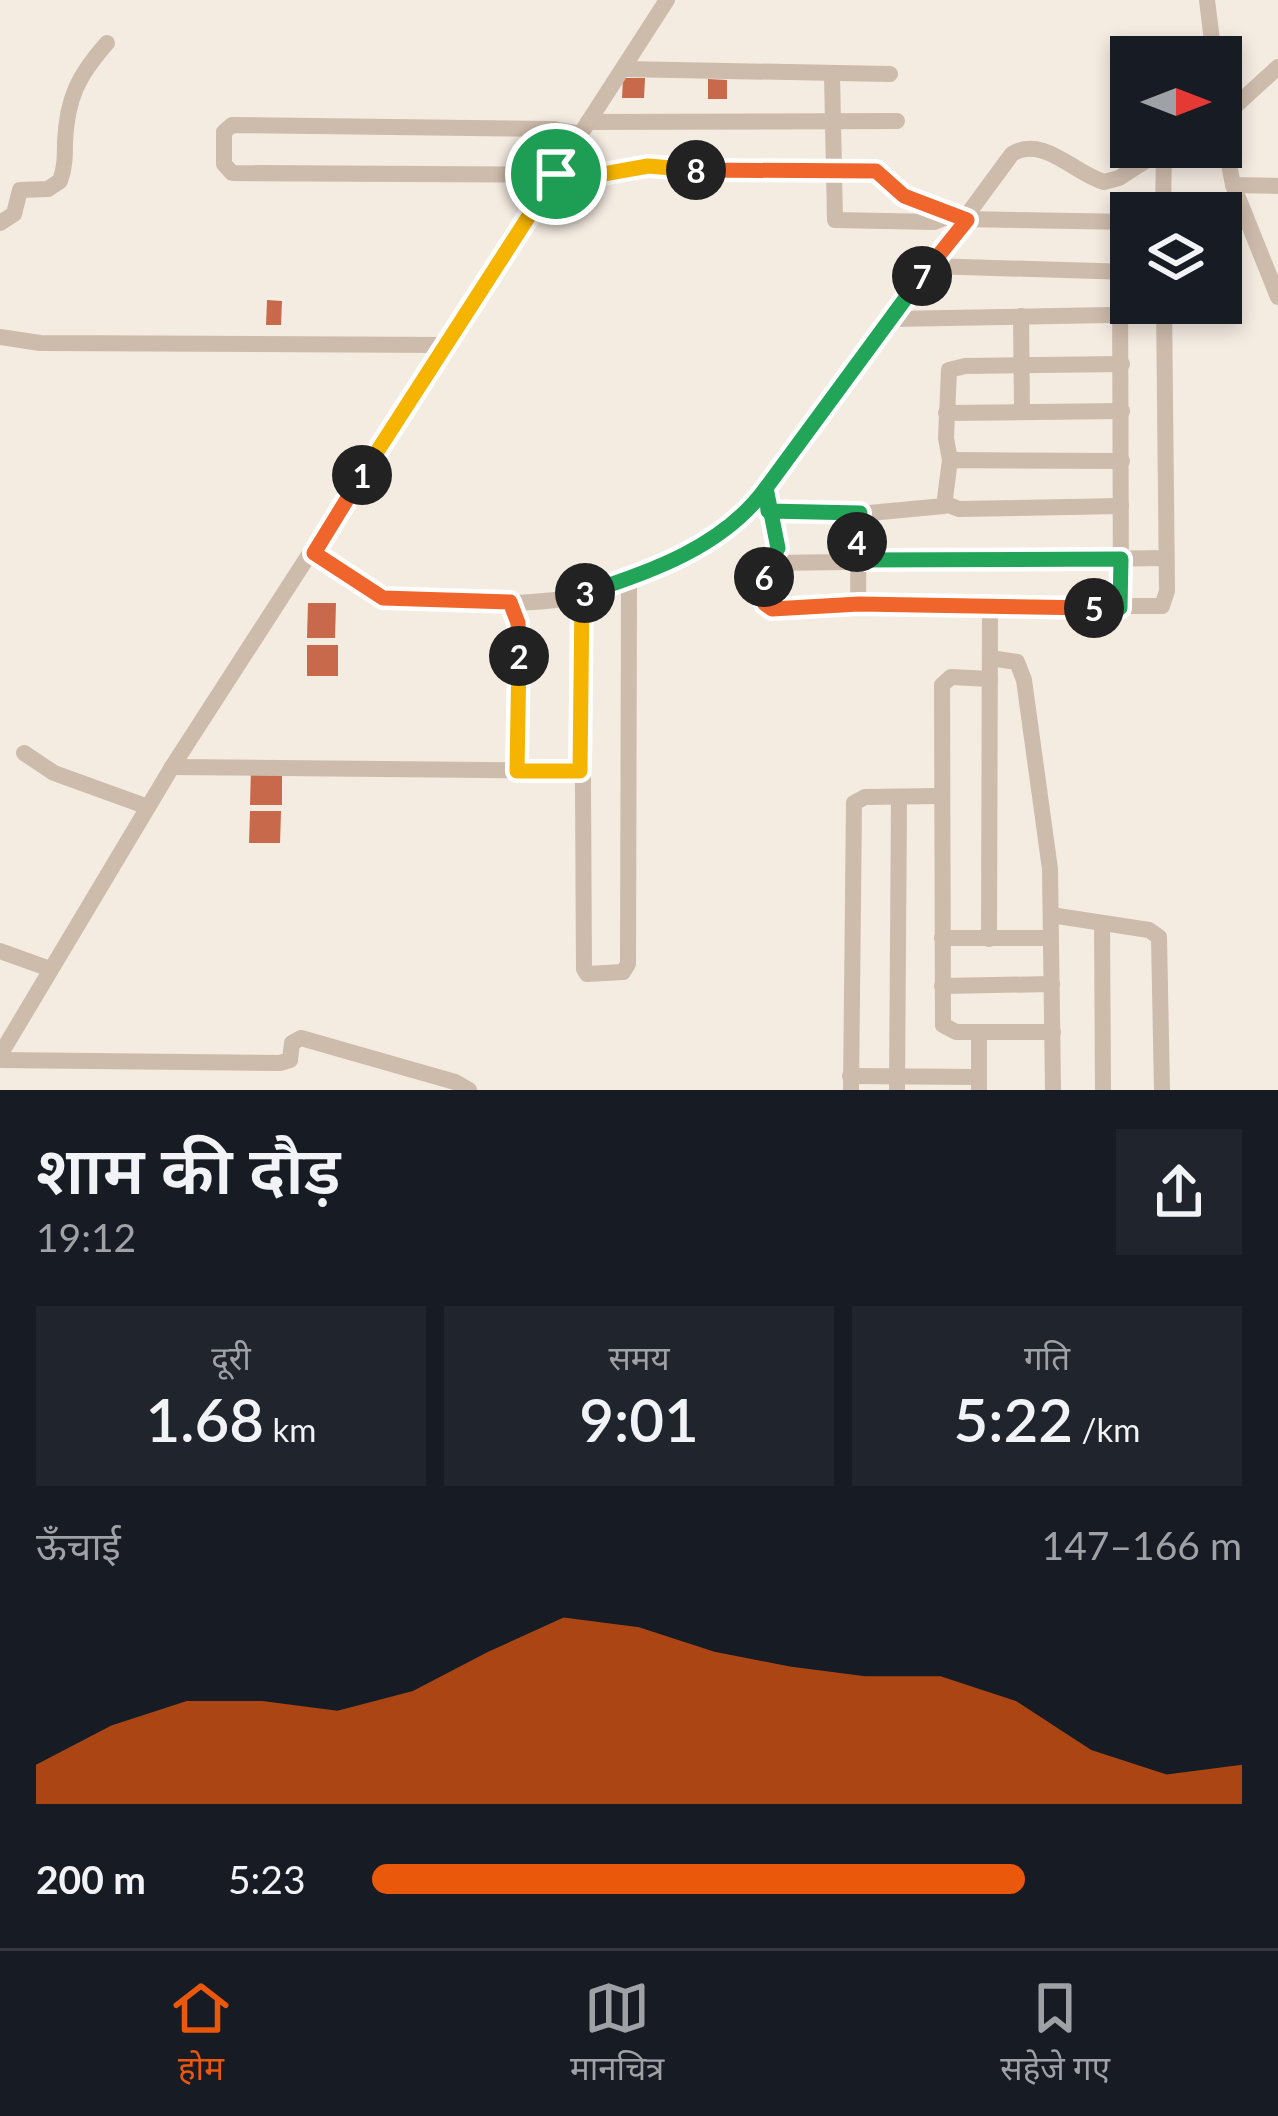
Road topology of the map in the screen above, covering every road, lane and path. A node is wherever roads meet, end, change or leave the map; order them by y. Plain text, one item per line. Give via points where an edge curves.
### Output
1 (668, 0) edge
2 (1207, 0) edge
3 (1211, 36) edge
4 (107, 44) dead end
5 (1278, 67) edge
6 (623, 69) junction
7 (832, 74) junction
8 (890, 74) dead end
9 (1242, 100) edge
10 (832, 121) junction
11 (897, 121) dead end
12 (585, 128) junction
13 (1135, 168) edge
14 (1230, 168) edge
15 (833, 171) junction
16 (556, 174) junction
17 (1233, 185) junction
18 (1278, 186) edge
19 (958, 218) junction
20 (1110, 222) edge
21 (0, 223) edge
22 (930, 266) junction
23 (1110, 272) edge
24 (1276, 288) edge
25 (1110, 314) edge
26 (1021, 316) junction
27 (890, 319) junction
28 (1121, 324) edge
29 (1164, 324) edge
30 (0, 337) edge
31 (446, 345) junction
32 (1122, 364) junction
33 (1021, 365) junction
34 (1122, 411) junction
35 (1022, 412) junction
36 (946, 413) junction
37 (950, 460) junction
38 (1122, 461) junction
39 (766, 488) junction
40 (946, 504) junction
41 (1121, 506) junction
42 (768, 511) junction
43 (860, 513) junction
44 (314, 553) junction
45 (1166, 558) junction
46 (1121, 559) junction
47 (857, 560) junction
48 (770, 563) junction
49 (629, 578) junction
50 (582, 595) junction
51 (510, 602) junction
52 (859, 604) junction
53 (990, 606) junction
54 (1120, 608) junction
55 (990, 658) junction
56 (990, 679) junction
57 (24, 753) dead end
58 (172, 767) junction
59 (517, 771) junction
60 (580, 771) junction
61 (940, 796) junction
62 (898, 797) junction
63 (148, 807) junction
64 (1051, 915) junction
65 (1102, 923) junction
66 (942, 938) junction
67 (1051, 938) junction
68 (989, 939) junction
69 (0, 951) edge
70 (50, 969) junction
71 (1052, 984) junction
72 (942, 986) junction
73 (979, 1032) junction
74 (1052, 1032) junction
75 (0, 1058) edge
76 (850, 1083) edge
77 (897, 1083) edge
78 (939, 1083) edge
79 (979, 1083) edge
80 (469, 1090) edge
81 (1053, 1090) edge
82 (1103, 1090) edge
83 (1162, 1090) edge

1 - 6 street
2 - 3 street
4 - 21 street via 77,80 67,107 61,181 20,190 14,214
5 - 9 street
6 - 7 street
6 - 12 street
7 - 8 street
7 - 10 street
10 - 11 street
10 - 12 street
10 - 15 street
12 - 16 street
12 - 16 street via 250,125 224,132 224,164 232,173
13 - 19 street via 1104,182 1024,148
14 - 17 street
15 - 16 street via 648,166
15 - 19 street via 876,171 897,192
15 - 19 street via 837,221
16 - 31 street
17 - 18 street
17 - 24 street
19 - 20 street
19 - 22 street
22 - 23 street
22 - 27 street
25 - 26 street
26 - 27 street
26 - 33 street
27 - 39 street
28 - 32 street
29 - 45 street
30 - 31 street
31 - 44 street
32 - 33 street
32 - 34 street
33 - 35 street
33 - 36 street via 949,370
34 - 35 street
34 - 38 street
35 - 36 street
36 - 37 street
37 - 38 street
37 - 40 street
38 - 41 street
39 - 42 street
39 - 49 street via 722,531
40 - 41 street
40 - 43 street
41 - 46 street
42 - 43 street
42 - 48 street via 778,548
43 - 47 street
44 - 51 street via 383,598
44 - 58 street
45 - 46 street
45 - 54 street via 1162,606
46 - 47 street
46 - 54 street
47 - 48 street
47 - 52 street
48 - 52 street via 769,608
49 - 50 street
49 - 60 street via 628,964 598,976 585,972
50 - 51 street
50 - 60 street
51 - 59 street via 519,633
52 - 53 street
53 - 54 street
53 - 55 street
55 - 56 street
55 - 64 street via 1017,662 1024,680
56 - 61 street via 951,677 942,685
56 - 68 street
57 - 63 street
58 - 59 street
58 - 63 street
59 - 60 street
61 - 62 street
61 - 66 street
62 - 76 street via 862,797 854,807
62 - 77 street
63 - 70 street
64 - 65 street
64 - 67 street
65 - 82 street
65 - 83 street via 1159,937
66 - 68 street
66 - 72 street
67 - 68 street
67 - 71 street
69 - 70 street
70 - 75 street
71 - 72 street
71 - 74 street
72 - 73 street via 945,1029
73 - 74 street
73 - 79 street
74 - 81 street
75 - 80 street via 280,1063 301,1038
76 - 77 street
77 - 78 street
78 - 79 street

